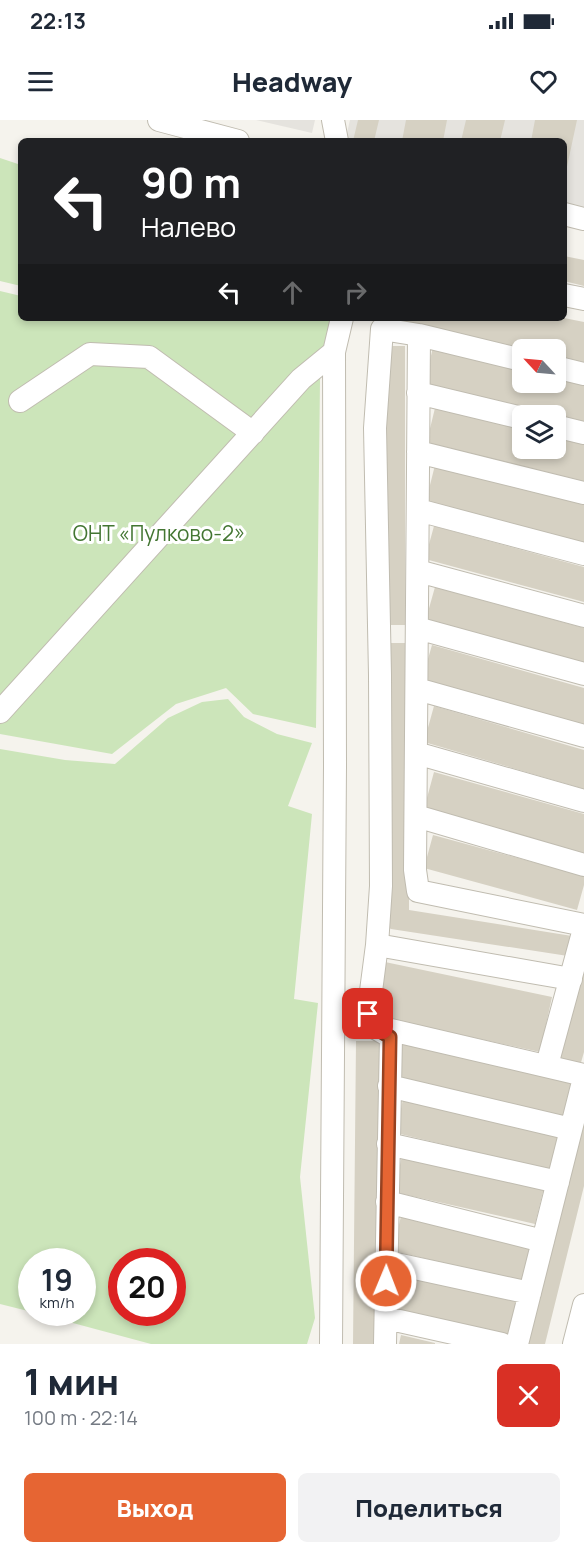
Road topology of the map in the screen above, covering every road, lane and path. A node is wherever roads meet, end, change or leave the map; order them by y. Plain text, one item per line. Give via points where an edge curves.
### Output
1 (159, 120) edge
2 (333, 120) edge
3 (227, 138) edge
4 (336, 138) edge
5 (567, 215) edge
6 (584, 219) edge
7 (567, 296) edge
8 (584, 299) edge
9 (341, 321) edge
10 (419, 335) junction
11 (334, 352) junction
12 (512, 358) edge
13 (566, 370) edge
14 (584, 374) edge
15 (418, 393) junction
16 (20, 401) dead end
17 (512, 416) edge
18 (566, 429) edge
19 (253, 433) junction
20 (584, 433) edge
21 (418, 452) junction
22 (584, 493) edge
23 (418, 510) junction
24 (584, 554) edge
25 (418, 571) junction
26 (584, 616) edge
27 (417, 628) junction
28 (584, 674) edge
29 (417, 689) junction
30 (0, 712) edge
31 (584, 736) edge
32 (416, 753) junction
33 (584, 801) edge
34 (416, 816) junction
35 (584, 865) edge
36 (584, 927) edge
37 (376, 945) junction
38 (571, 979) junction
39 (372, 1026) junction
40 (547, 1065) junction
41 (584, 1076) edge
42 (389, 1086) junction
43 (571, 1129) junction
44 (388, 1144) junction
45 (558, 1182) junction
46 (387, 1202) junction
47 (543, 1241) junction
48 (387, 1262) junction
49 (530, 1293) junction
50 (584, 1305) edge
51 (386, 1318) junction
52 (331, 1344) edge
53 (385, 1344) edge
54 (502, 1344) edge
55 (517, 1344) edge
56 (574, 1344) edge

1 - 3 street
2 - 4 street
5 - 6 street
7 - 8 street
9 - 11 street
10 - 12 street
10 - 15 street
10 - 37 street via 382,329 375,428 381,874
11 - 19 street via 301,379
11 - 52 street
13 - 14 street
15 - 17 street
15 - 21 street
16 - 19 street via 90,354 149,357
18 - 20 street
19 - 30 street
21 - 22 street
21 - 23 street
23 - 24 street
23 - 25 street
25 - 26 street
25 - 27 street
27 - 28 street
27 - 29 street
29 - 31 street
29 - 32 street
32 - 33 street
32 - 34 street
34 - 35 street
34 - 36 street via 418,891
36 - 38 street
37 - 38 street
37 - 39 street via 368,1014
38 - 40 street
39 - 40 street
39 - 42 street via 390,1037
40 - 41 street
41 - 43 street
42 - 43 street
42 - 44 street
43 - 45 street
44 - 45 street
44 - 46 street
45 - 47 street
46 - 47 street
46 - 48 street
47 - 49 street
48 - 49 street
48 - 51 street
49 - 55 street
50 - 56 street
51 - 53 street
51 - 54 street

